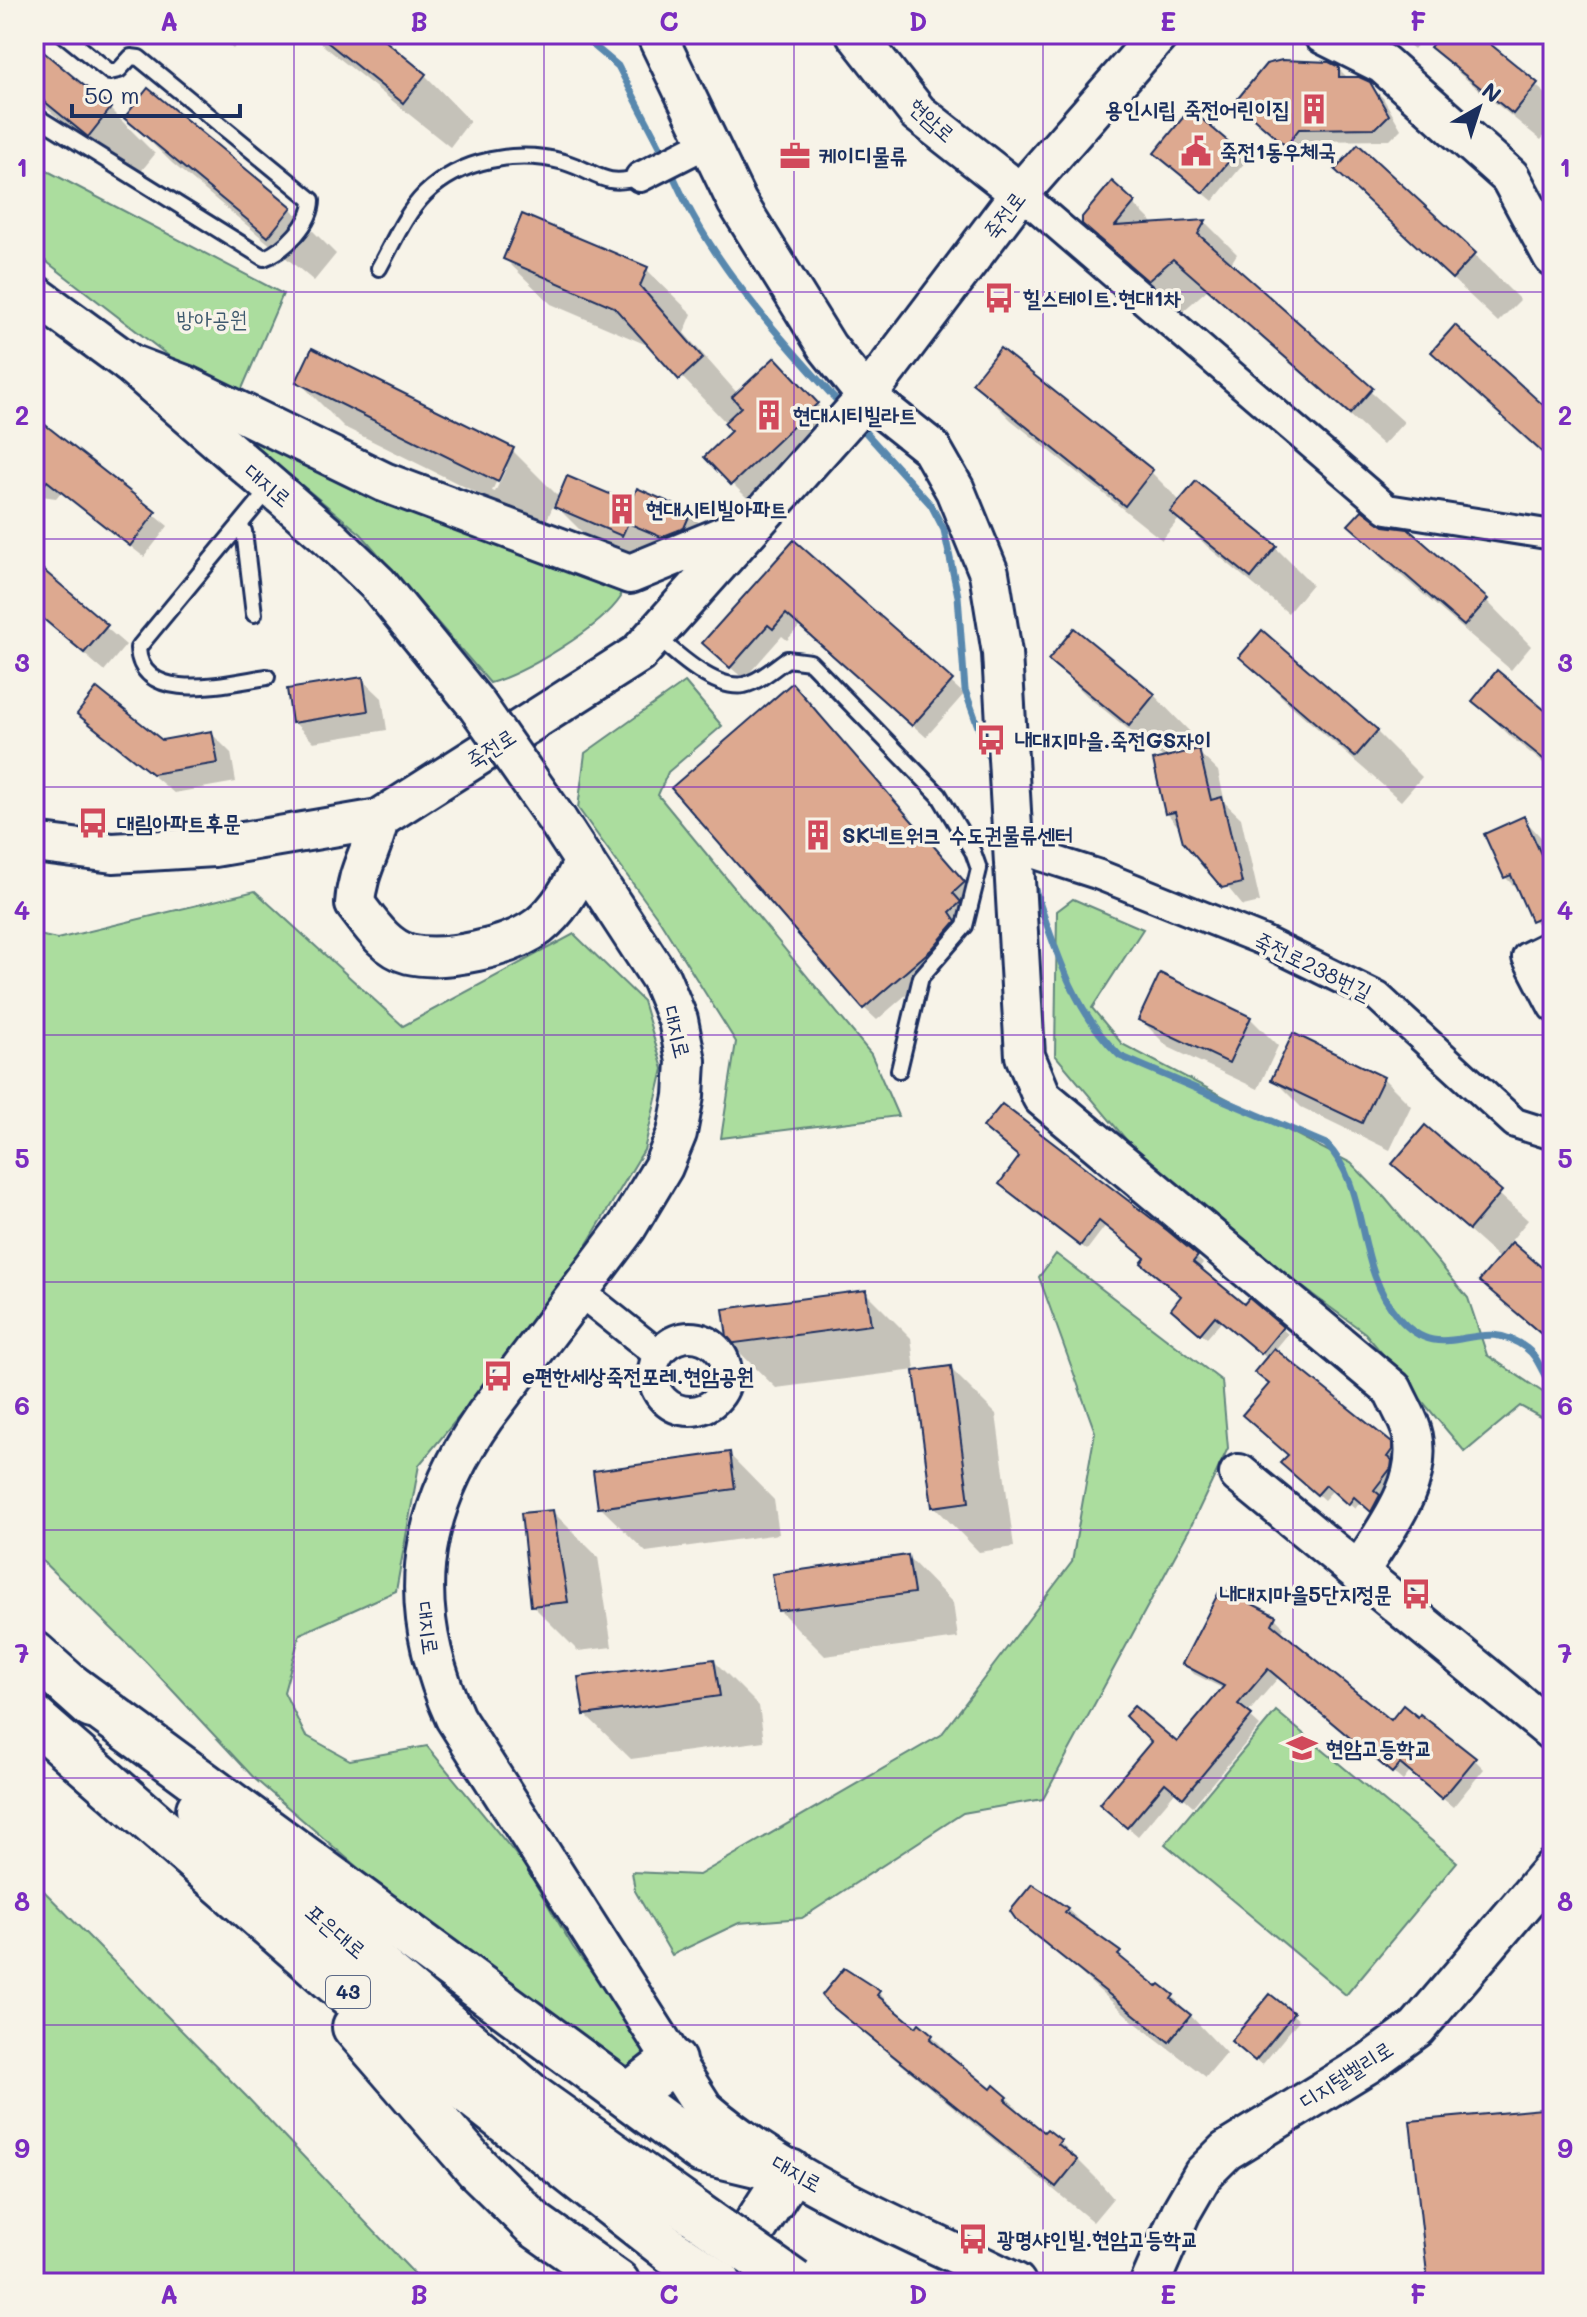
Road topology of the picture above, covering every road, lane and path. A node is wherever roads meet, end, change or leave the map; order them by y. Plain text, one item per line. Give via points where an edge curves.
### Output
1 (63, 34) edge
2 (656, 34) edge
3 (856, 34) edge
4 (1159, 34) edge
5 (1323, 34) edge
6 (34, 115) edge
7 (709, 142) junction
8 (640, 177) joint
9 (1020, 193) junction
10 (1553, 257) edge
11 (379, 268) dead end
12 (34, 294) edge
13 (130, 364) junction
14 (856, 410) junction
15 (271, 487) junction
16 (759, 520) junction
17 (240, 526) junction
18 (1553, 535) edge
19 (254, 614) dead end
20 (655, 636) junction
21 (267, 677) dead end
22 (379, 819) junction
23 (34, 843) edge
24 (1023, 851) junction
25 (584, 860) junction
26 (1553, 944) edge
27 (1553, 1007) edge
28 (899, 1070) dead end
29 (1553, 1135) edge
30 (579, 1291) junction
31 (658, 1354) junction
32 (1239, 1474) dead end
33 (1359, 1572) junction
34 (34, 1654) edge
35 (70, 1686) junction
36 (34, 1719) edge
37 (1553, 1732) edge
38 (87, 1765) junction
39 (1548, 1866) edge
40 (673, 2061) junction
41 (628, 2096) junction
42 (790, 2172) junction
43 (617, 2283) edge
44 (719, 2283) edge
45 (794, 2283) edge
46 (1016, 2283) edge
47 (1150, 2283) edge

1 - 6 lane via 110,72 131,57 139,58 312,200 312,212 278,253 264,258
2 - 7 street
3 - 9 street, 현암로 via 918,113
4 - 9 street, 죽전로
5 - 10 street via 1383,64 1510,177
7 - 8 street
7 - 14 street via 745,214 827,347
8 - 11 lane via 611,183 566,163 529,155 481,163 425,194
9 - 14 street, 죽전로
9 - 18 street via 1387,509
12 - 13 street, 대지로
13 - 15 street, 대지로
13 - 16 street via 185,385 384,482 630,574
14 - 16 street, 죽전로
14 - 24 street via 931,448 955,490 989,573
15 - 17 lane
15 - 25 street, 대지로, bridge via 378,584 476,704
16 - 20 street, 죽전로
17 - 19 lane
17 - 21 lane via 142,639 139,657 163,682 179,689
20 - 22 street, 죽전로 via 638,654
20 - 28 lane via 718,681 732,685 757,680 787,659 810,662 939,795 973,852 979,869 965,926 921,977
22 - 23 street, 죽전로 via 214,847 113,853
22 - 25 street via 373,849 357,876 355,904 384,940 408,954 475,954 538,926 573,888
24 - 29 street, 죽전로238번길 via 1097,874 1262,940 1378,997 1515,1123
24 - 33 street via 1025,1056 1042,1097 1393,1390 1413,1435 1414,1467 1398,1507
25 - 30 street, 대지로 via 661,979 678,1020 686,1061 677,1133 663,1167
26 - 27 street via 1527,957
30 - 31 street
30 - 40 street, 대지로 via 463,1447 445,1485 425,1563 427,1643 455,1718
31 - 31 street via 652,1377 662,1400 683,1411 716,1401 726,1381 715,1336 688,1337
32 - 33 street
33 - 37 street
34 - 35 highway, 포은대로 / 43
35 - 41 highway
35 - 45 highway, 포은대로 / 43, bridge via 251,1859 512,2080
36 - 38 highway, 포은대로 / 43
38 - 43 highway via 364,2036 477,2168 535,2225
38 - 44 highway, 포은대로 / 43, bridge via 395,2034
39 - 47 street, 디지털벨리로 via 1417,2028 1226,2151 1203,2174
40 - 41 highway
40 - 42 street, 대지로 via 704,2109
41 - 42 highway via 702,2151
42 - 44 highway
42 - 46 street, 대지로

